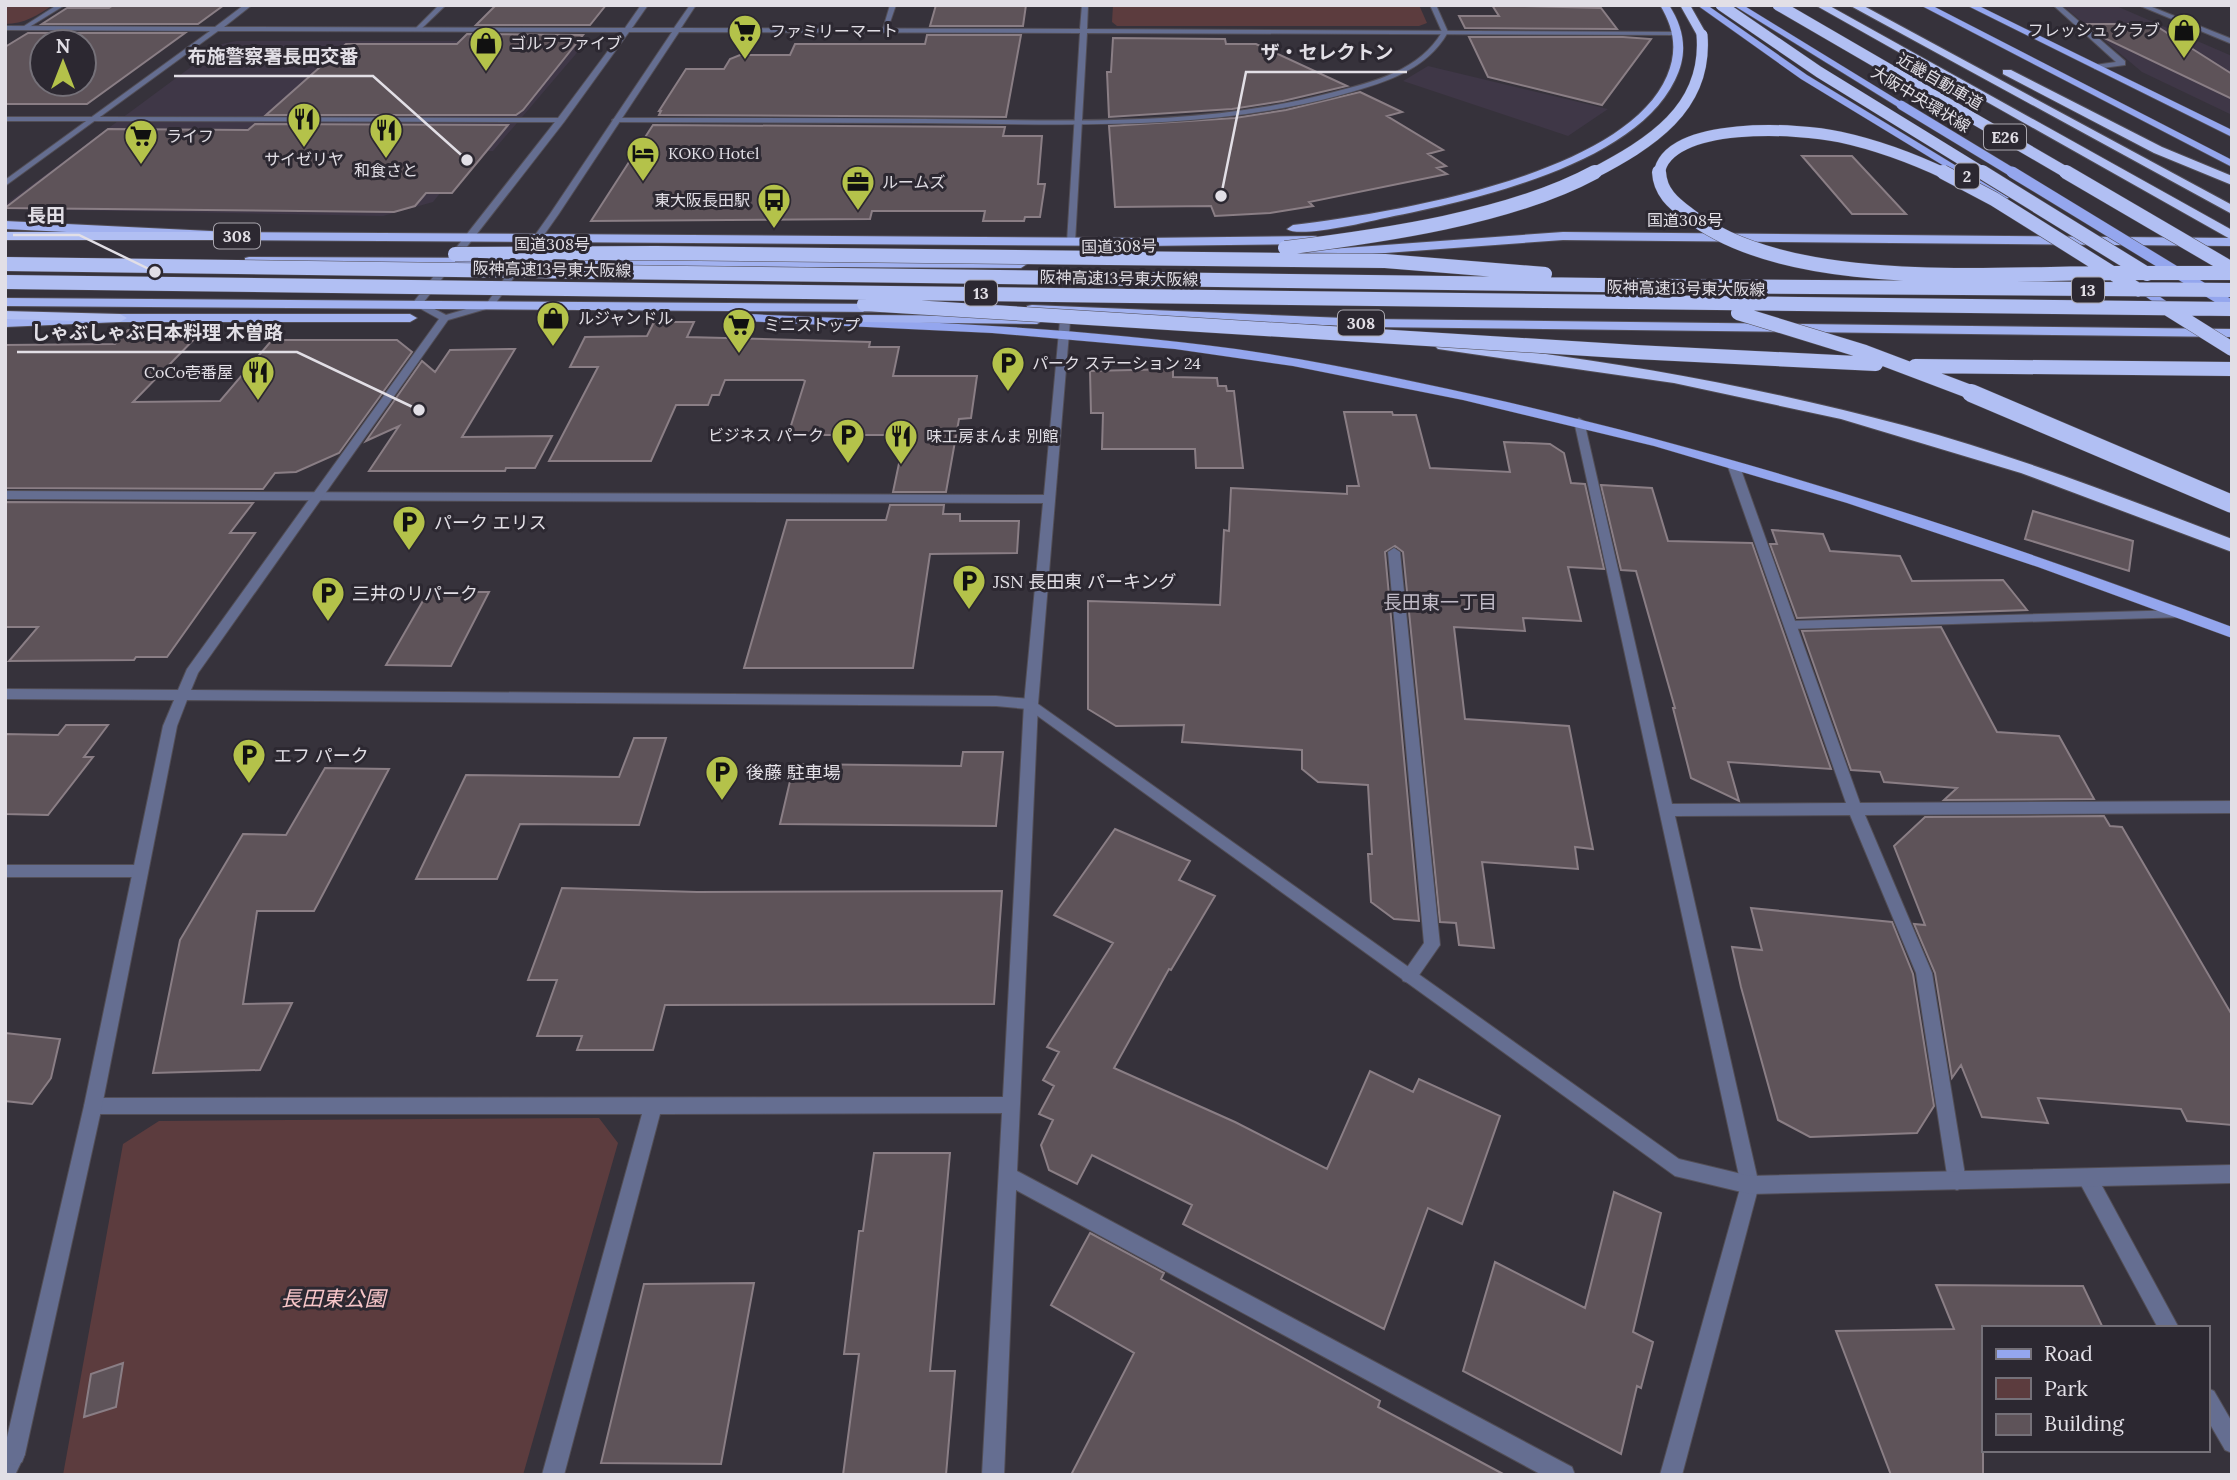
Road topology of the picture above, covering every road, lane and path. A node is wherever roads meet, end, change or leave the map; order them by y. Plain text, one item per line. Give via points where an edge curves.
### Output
1 (62, 5) edge
2 (249, 5) edge
3 (443, 5) edge
4 (645, 5) edge
5 (693, 5) edge
6 (893, 5) edge
7 (1085, 5) edge
8 (1433, 5) edge
9 (1664, 5) edge
10 (1685, 5) edge
11 (1701, 5) edge
12 (1721, 5) edge
13 (1737, 5) edge
14 (1778, 5) edge
15 (1820, 5) edge
16 (1854, 5) edge
17 (1924, 5) edge
18 (1970, 5) edge
19 (2056, 5) edge
20 (2141, 5) edge
21 (5, 28) edge
22 (24, 28) junction
23 (217, 29) junction
24 (417, 30) junction
25 (884, 31) junction
26 (1084, 31) junction
27 (625, 32) junction
28 (676, 32) junction
29 (1445, 32) junction
30 (1679, 33) junction
31 (2232, 42) edge
32 (1990, 63) dead end
33 (2098, 67) junction
34 (5, 118) edge
35 (95, 119) junction
36 (561, 120) junction
37 (616, 120) junction
38 (1079, 122) junction
39 (2232, 134) edge
40 (2232, 164) edge
41 (2232, 181) edge
42 (5, 184) edge
43 (2232, 211) edge
44 (5, 225) edge
45 (5, 236) edge
46 (231, 236) junction
47 (1563, 236) junction
48 (2232, 236) edge
49 (469, 238) junction
50 (537, 238) junction
51 (2072, 240) junction
52 (1070, 242) junction
53 (1142, 242) junction
54 (2232, 242) edge
55 (1101, 257) junction
56 (451, 261) junction
57 (5, 262) edge
58 (521, 262) junction
59 (203, 266) junction
60 (2232, 271) edge
61 (5, 282) edge
62 (182, 283) junction
63 (2232, 290) edge
64 (5, 302) edge
65 (417, 304) junction
66 (490, 305) junction
67 (2232, 307) edge
68 (5, 314) edge
69 (120, 318) junction
70 (445, 318) junction
71 (747, 318) joint
72 (5, 323) edge
73 (1196, 323) junction
74 (1369, 323) junction
75 (2232, 326) edge
76 (1066, 328) junction
77 (2206, 332) junction
78 (2232, 333) edge
79 (2232, 349) edge
80 (2232, 369) edge
81 (1579, 421) junction
82 (1733, 464) junction
83 (5, 495) edge
84 (318, 496) junction
85 (1049, 499) junction
86 (2232, 504) edge
87 (2232, 546) edge
88 (1394, 552) dead end
89 (2182, 614) junction
90 (1790, 625) junction
91 (2232, 633) edge
92 (5, 694) edge
93 (183, 694) junction
94 (1031, 704) junction
95 (2232, 807) edge
96 (1856, 809) junction
97 (1666, 810) junction
98 (5, 871) edge
99 (139, 871) junction
100 (1409, 976) junction
101 (653, 1105) junction
102 (1011, 1105) junction
103 (93, 1106) junction
104 (2232, 1174) edge
105 (1008, 1176) junction
106 (2088, 1179) junction
107 (1957, 1181) junction
108 (1750, 1185) junction
109 (2168, 1326) edge
110 (2209, 1402) edge
111 (2232, 1443) edge
112 (8, 1459) edge
113 (552, 1475) edge
114 (993, 1475) edge
115 (1564, 1475) edge
116 (1671, 1475) edge

1 - 22 street
2 - 23 street
3 - 24 street
4 - 27 street
5 - 28 street
6 - 25 street
7 - 26 street
8 - 29 street
9 - 30 highway
10 - 55 highway, bridge via 1702,35 1701,73 1692,94 1657,134 1563,187 1463,218 1334,243
11 - 51 main road, 2 via 1804,77
12 - 75 highway, bridge via 1819,72
13 - 67 main road, 大阪中央環状線 / 2, bridge
14 - 60 highway, 近畿自動車道 / E26, bridge
15 - 48 highway, 近畿自動車道 / E26
16 - 43 highway
17 - 40 main road
18 - 33 main road
19 - 33 street via 2122,63
20 - 31 street
21 - 22 street
22 - 23 street
23 - 24 street
23 - 35 street
24 - 27 street
25 - 26 street
25 - 28 street
26 - 29 street
26 - 38 street
27 - 28 street
27 - 36 street
28 - 37 street
29 - 30 street
29 - 38 street via 1431,53 1405,69 1327,97 1267,111 1186,120
30 - 53 highway via 1680,60 1665,94 1630,129 1561,166 1478,192 1318,226
32 - 41 highway via 2158,150
33 - 39 main road
34 - 35 street
35 - 36 street
35 - 42 street
36 - 49 street
37 - 38 street
37 - 50 street
38 - 52 street
44 - 46 highway, 308
45 - 46 highway
46 - 49 highway, 308
47 - 51 highway, 国道308号 / 308
47 - 53 highway, 308
47 - 58 highway, 国道308号 / 308 via 1164,262
49 - 50 highway, 308
49 - 56 street
50 - 52 highway, 308
50 - 58 street
51 - 54 highway, 国道308号 / 308
51 - 77 main road, 2
52 - 53 highway, 308
55 - 59 highway, bridge via 513,253
55 - 86 highway, bridge via 1459,265 1674,297 1830,341 1917,372
56 - 57 highway, 国道308号 / 308
56 - 58 highway, 国道308号 / 308
56 - 65 street
57 - 59 highway, 阪神高速13号東大阪線 / 13, bridge
58 - 66 street
59 - 63 highway, 阪神高速13号東大阪線 / 13, bridge via 859,272 1563,286
60 - 79 highway, bridge via 2120,273 2106,273 2092,273 2078,273 2064,273 2050,273 2036,273 1966,273 1895,272 1818,265 1748,247 1700,225 1669,199 1659,173 1671,152 1732,132 1813,132 1873,145 1964,181 2006,206 2108,271 2119,278
61 - 62 highway, 阪神高速13号東大阪線 / 13, bridge
62 - 67 highway, 阪神高速13号東大阪線 / 13, bridge via 1551,304
62 - 73 highway, bridge via 778,300
64 - 65 highway, 308
65 - 66 highway, 308
65 - 70 street
66 - 70 street
66 - 74 highway, 308 via 1066,309
68 - 69 highway
69 - 70 highway
69 - 72 highway
70 - 71 highway
70 - 84 street
71 - 76 main road
73 - 80 highway, bridge via 1835,363
73 - 87 highway, bridge via 1513,353 1706,383 1903,430 2000,460
74 - 76 highway, 308
74 - 77 highway, 308
76 - 81 main road via 1354,373
76 - 85 street
77 - 78 highway, 308
77 - 79 main road, 2
81 - 82 main road
81 - 97 street
82 - 89 main road via 1819,489
82 - 90 street
83 - 84 street
84 - 85 street
84 - 93 street via 192,672
85 - 94 street
88 - 100 street via 1432,946
89 - 90 street
89 - 91 main road
90 - 96 street
92 - 93 street
93 - 94 street
93 - 99 street via 170,726
94 - 100 street
94 - 102 street
95 - 96 street
96 - 97 street
96 - 107 street via 1924,973
97 - 108 street
98 - 99 street
99 - 103 street
100 - 108 street via 1675,1167
101 - 102 street
101 - 103 street
101 - 113 street
102 - 105 street
103 - 112 street
104 - 106 street
105 - 114 street
105 - 115 street
106 - 107 street
106 - 109 street
107 - 108 street
108 - 116 street
110 - 111 street

